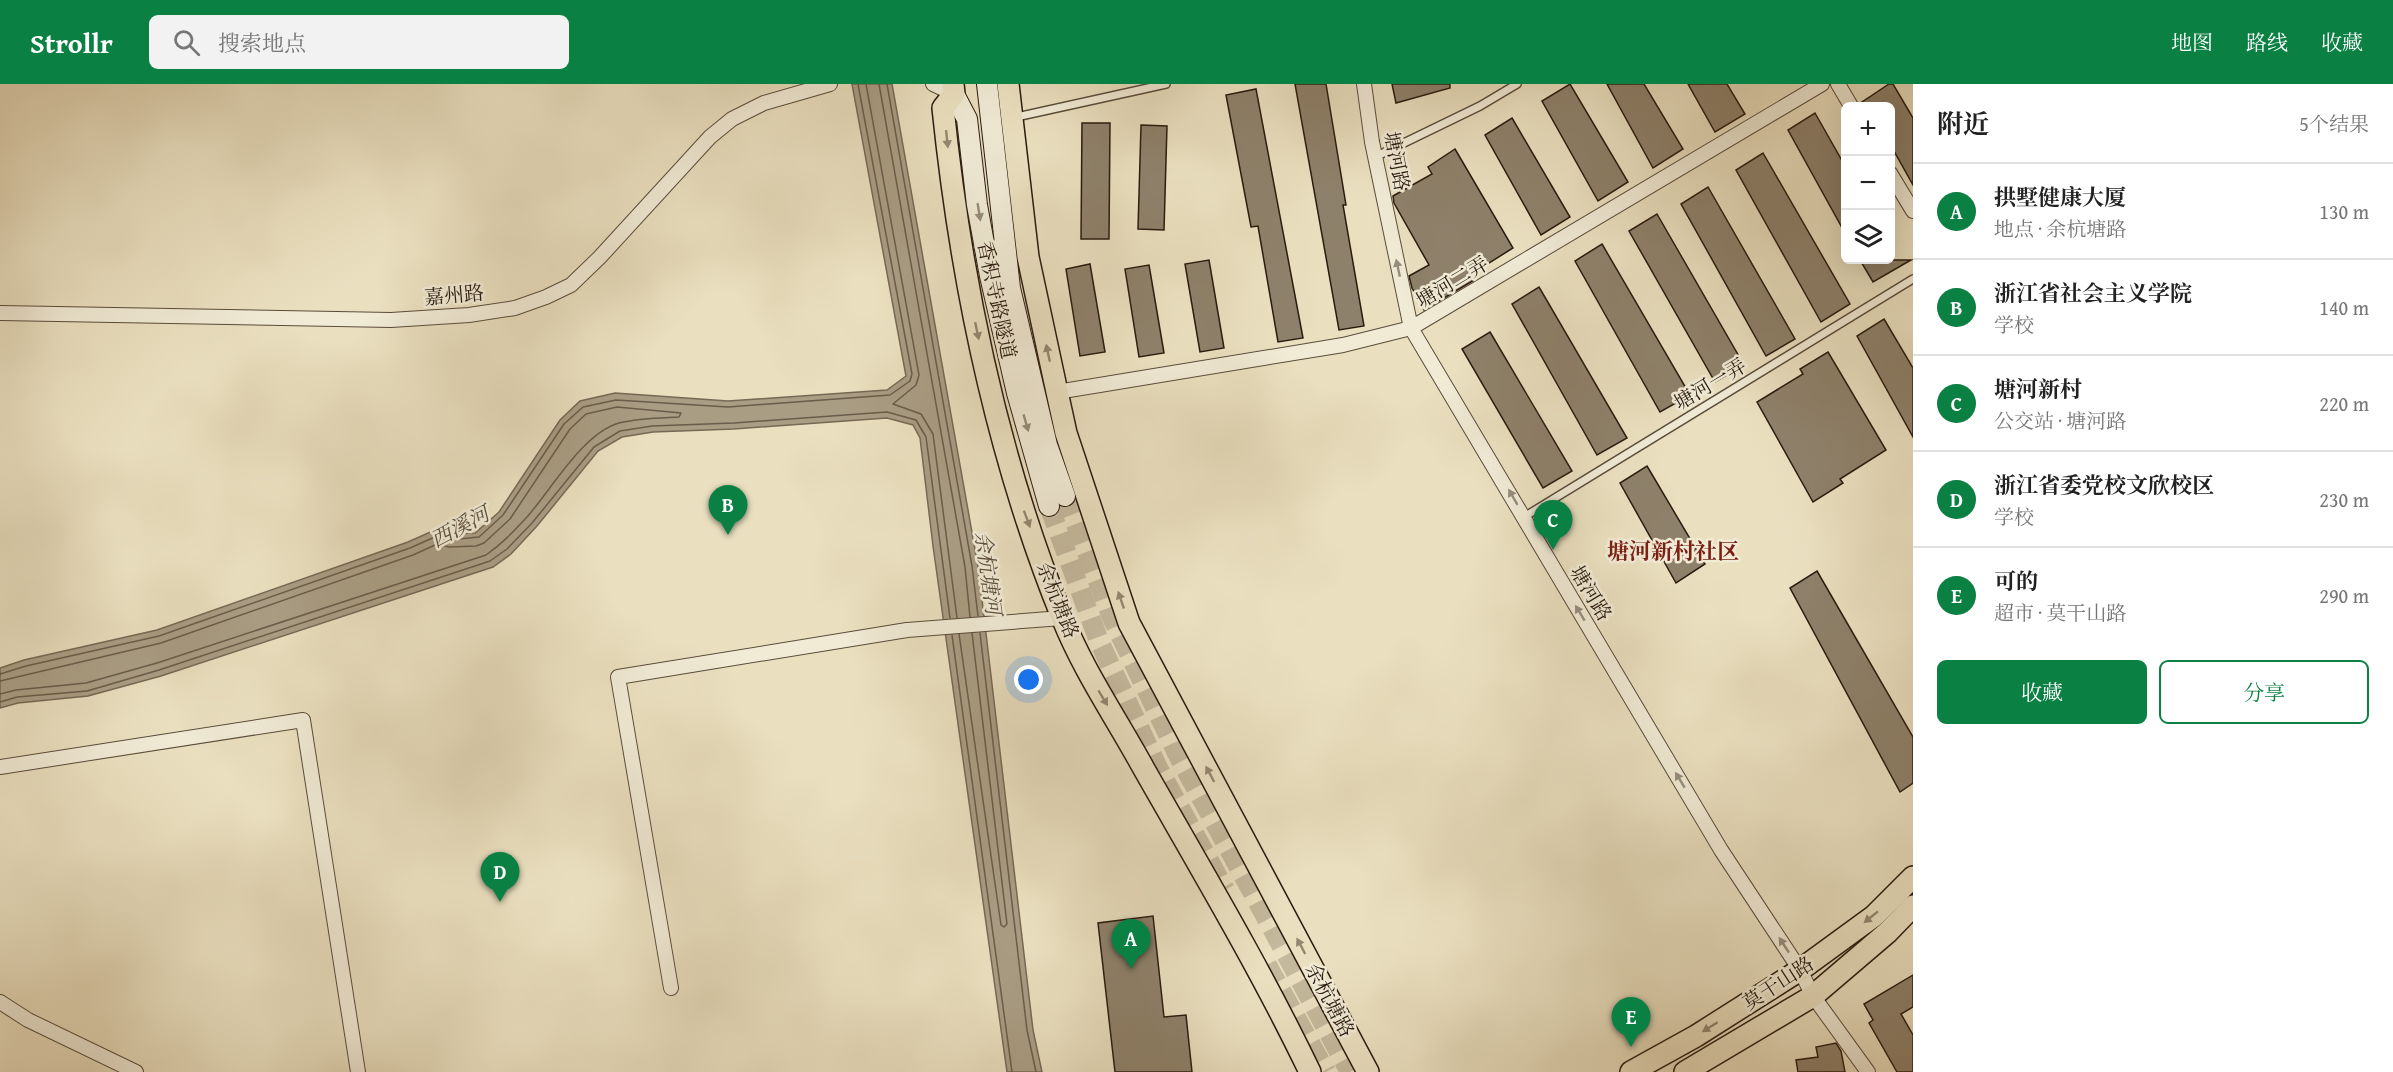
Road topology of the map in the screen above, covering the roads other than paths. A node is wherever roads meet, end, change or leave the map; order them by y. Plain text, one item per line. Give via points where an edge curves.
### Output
1 (828, 84) edge
2 (933, 84) edge
3 (987, 84) edge
4 (1008, 84) edge
5 (1166, 84) edge
6 (1364, 84) edge
7 (1517, 84) edge
8 (1822, 84) edge
9 (1838, 84) edge
10 (954, 89) edge
11 (1849, 102) edge
12 (1012, 118) junction
13 (1375, 157) junction
14 (1895, 181) edge
15 (1913, 211) edge
16 (1913, 279) edge
17 (0, 314) edge
18 (1411, 328) junction
19 (1057, 392) junction
20 (1524, 517) junction
21 (1062, 618) junction
22 (0, 767) edge
23 (1913, 877) edge
24 (1913, 906) edge
25 (1800, 970) junction
26 (671, 988) dead end
27 (1814, 996) junction
28 (0, 1002) edge
29 (136, 1072) edge
30 (358, 1072) edge
31 (1310, 1072) edge
32 (1368, 1072) edge
33 (1631, 1072) edge
34 (1685, 1072) edge
35 (1869, 1072) edge

1 - 17 street, 嘉州路 via 764,103 732,119 710,137 571,285 515,308 391,320
2 - 10 street
10 -> 3 main road, 香积寺路隧道 via 967,119 977,205 1017,393 1057,501 1010,288
4 - 12 main road, 余杭塘路
5 - 12 lane
6 - 13 street, 塘河路
7 - 13 lane
8 - 18 street, 塘河二弄
9 - 11 street
10 -> 21 main road, 余杭塘路 via 944,108 952,195 967,283 1015,486
19 -> 12 main road, 余杭塘路 via 1028,257
18 -> 13 street, 塘河路
14 - 15 street
16 - 20 lane, 塘河一弄
18 - 19 street, 塘河二弄 via 1343,345
20 -> 18 street, 塘河路
32 -> 19 main road, 余杭塘路 via 1129,623 1066,433
25 -> 20 street, 塘河路 via 1721,850
21 - 26 street via 933,627 618,677
21 -> 31 main road, 余杭塘路 via 1098,690 1274,997
22 - 30 street via 303,720
23 -> 25 main road, 莫干山路 via 1874,916
24 - 27 main road, 莫干山路
25 - 27 street, 塘河路
25 -> 33 main road, 莫干山路
27 - 34 main road, 莫干山路
27 - 35 street, 塘河路
28 - 29 street via 27,1020

